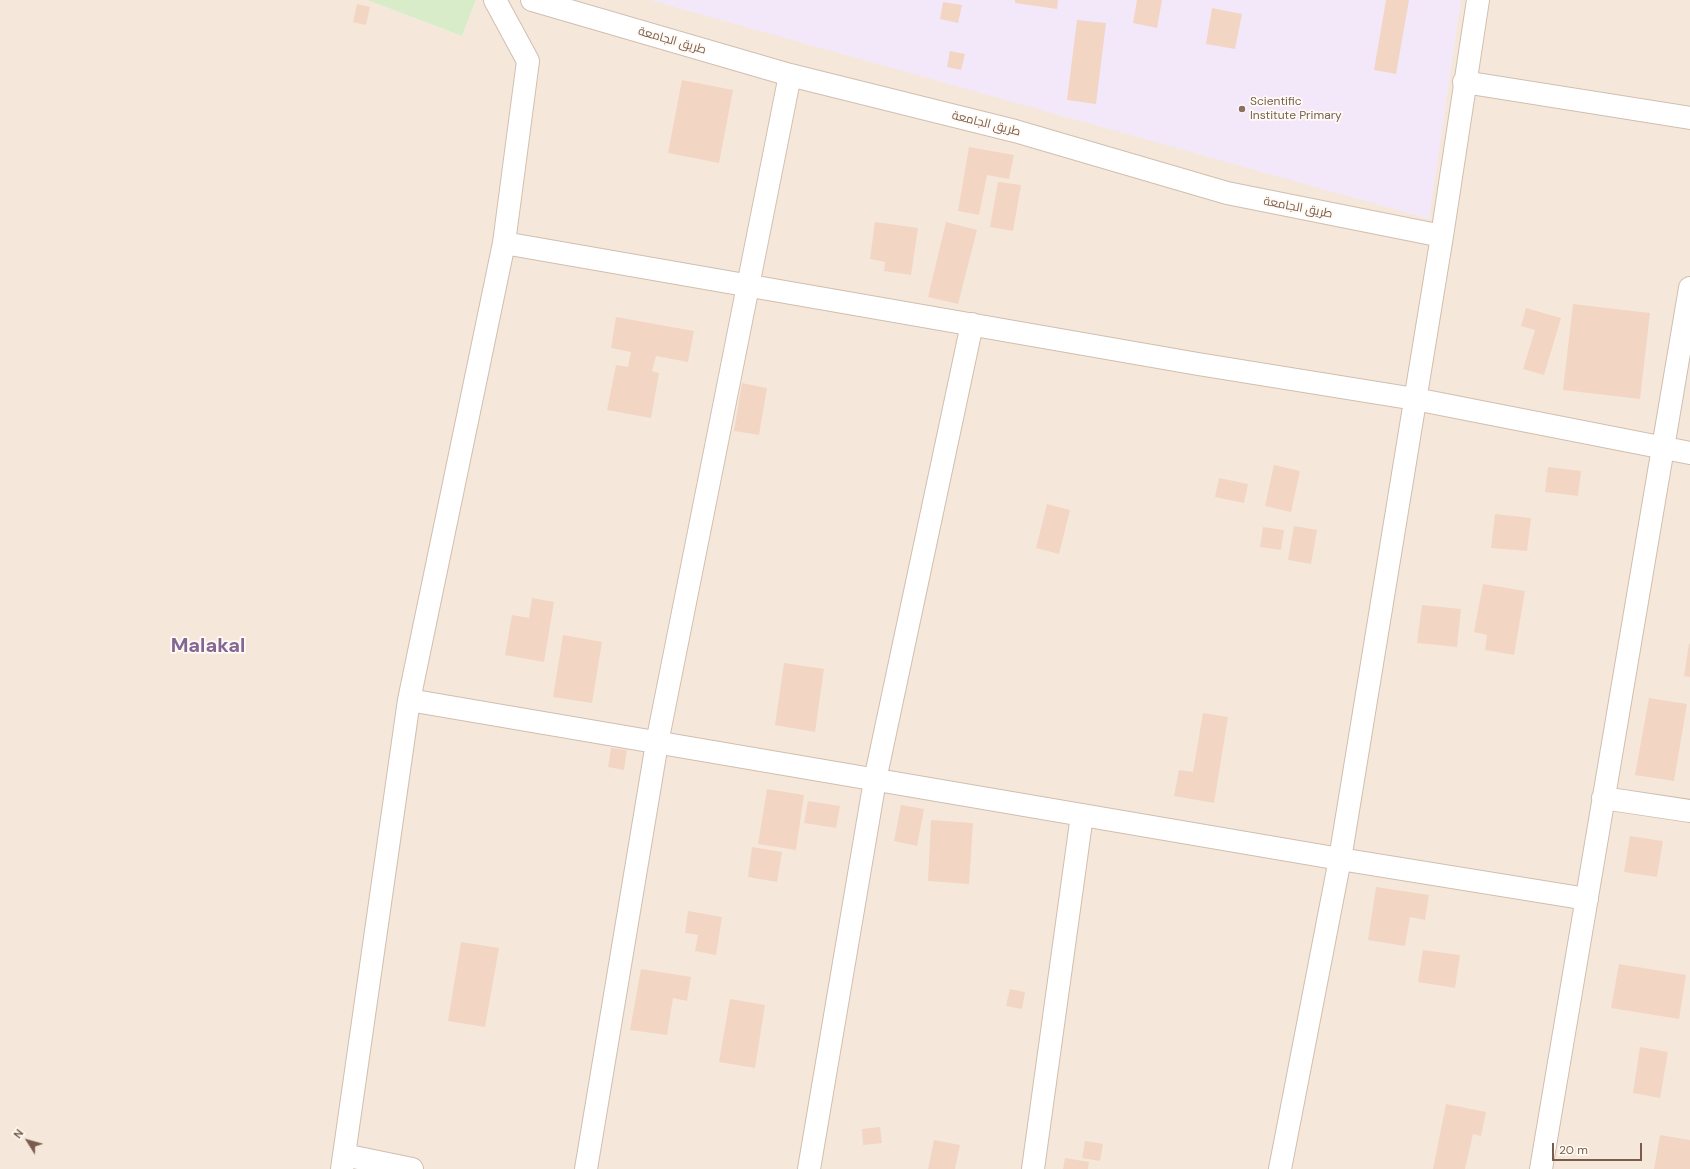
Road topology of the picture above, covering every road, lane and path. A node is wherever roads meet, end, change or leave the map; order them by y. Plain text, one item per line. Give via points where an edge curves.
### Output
1 (495, 0) edge
2 (532, 0) edge
3 (1478, 0) edge
4 (790, 75) junction
5 (1464, 82) junction
6 (1690, 118) edge
7 (1442, 236) junction
8 (504, 243) junction
9 (748, 285) junction
10 (1690, 288) edge
11 (972, 324) junction
12 (1415, 399) junction
13 (1662, 448) junction
14 (1690, 453) edge
15 (409, 700) junction
16 (657, 743) junction
17 (874, 780) junction
18 (1603, 798) junction
19 (1690, 811) edge
20 (1082, 816) junction
21 (1340, 859) junction
22 (1587, 899) junction
23 (343, 1162) edge
24 (412, 1169) edge
25 (586, 1169) edge
26 (809, 1169) edge
27 (1033, 1169) edge
28 (1280, 1169) edge
29 (1541, 1169) edge

1 - 8 street via 528,61
2 - 4 street, طريق الجامعة
3 - 5 street
4 - 7 street, طريق الجامعة via 1014,131 1226,193
4 - 9 street
5 - 6 street
5 - 7 street
7 - 12 street
8 - 9 street
8 - 15 street
9 - 11 street
9 - 16 street
10 - 13 street
11 - 12 street
11 - 17 street
12 - 13 street
12 - 21 street
13 - 14 street
13 - 18 street
15 - 16 street
15 - 23 street
16 - 17 street
16 - 25 street
17 - 20 street
17 - 26 street
18 - 19 street
18 - 22 street
20 - 21 street
20 - 27 street
21 - 22 street
21 - 28 street
22 - 29 street
23 - 24 street

